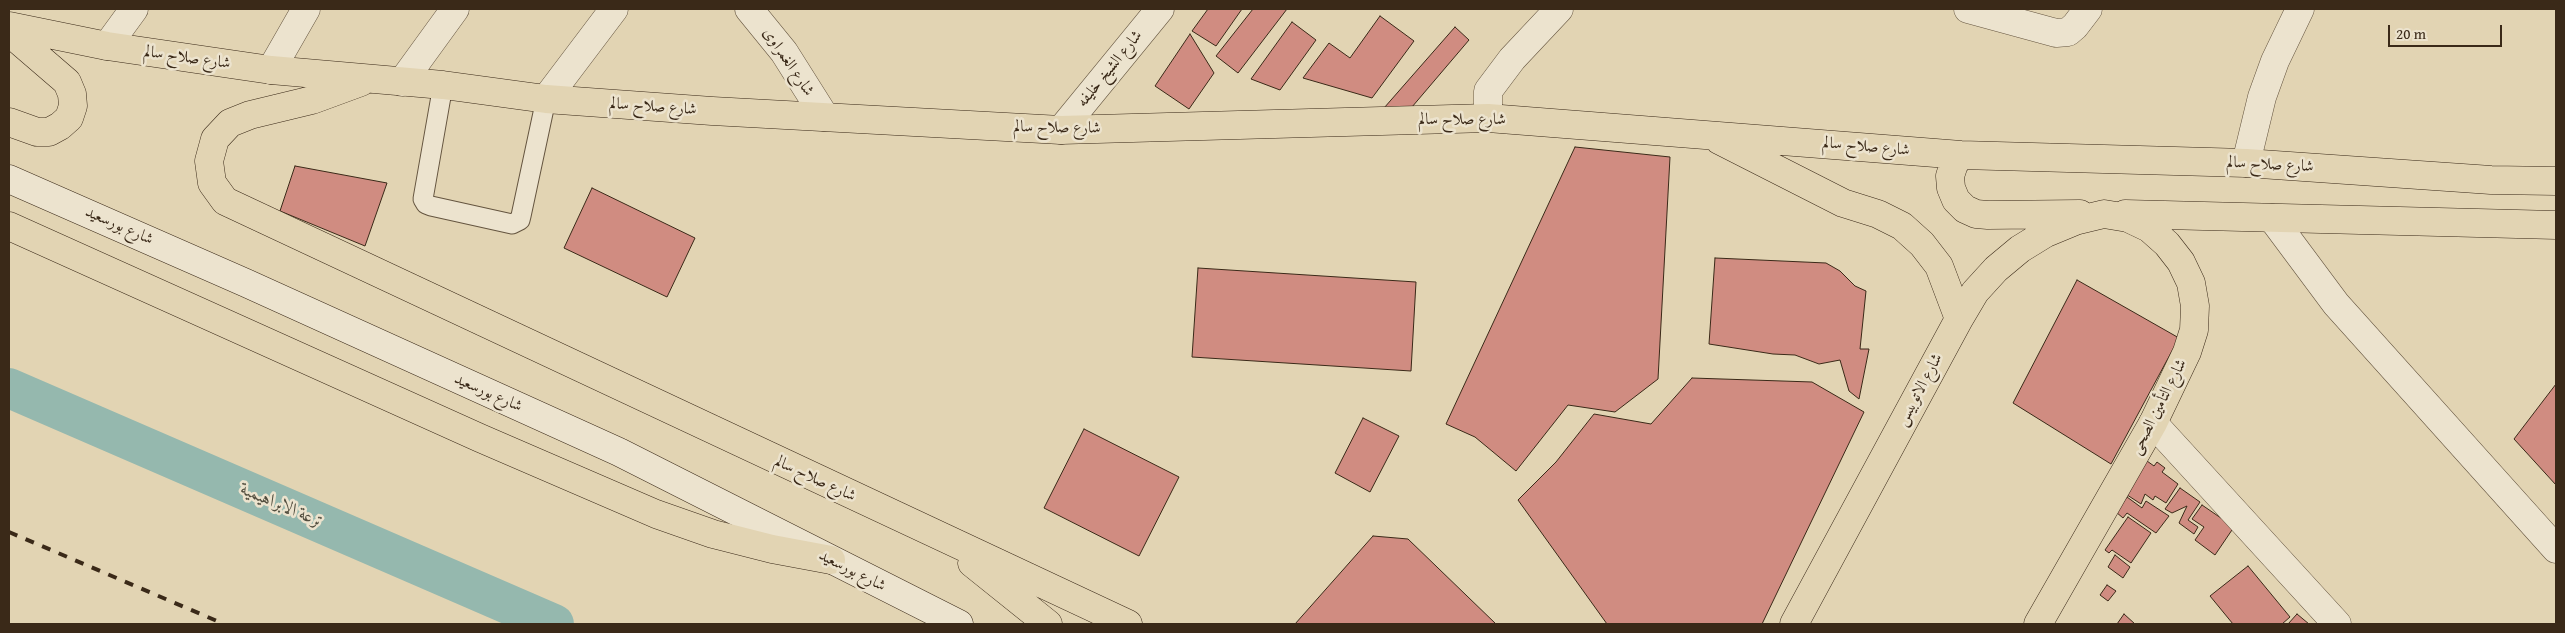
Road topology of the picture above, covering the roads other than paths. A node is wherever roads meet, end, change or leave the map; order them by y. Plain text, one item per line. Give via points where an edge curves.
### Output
1 (134, 9) edge
2 (306, 9) edge
3 (455, 9) edge
4 (614, 9) edge
5 (749, 9) edge
6 (1160, 9) edge
7 (1558, 9) edge
8 (1968, 9) edge
9 (2088, 9) edge
10 (2300, 9) edge
11 (9, 26) edge
12 (9, 32) edge
13 (107, 46) junction
14 (271, 70) junction
15 (368, 80) junction
16 (402, 82) junction
17 (443, 85) junction
18 (546, 99) junction
19 (825, 117) junction
20 (1488, 118) junction
21 (9, 122) edge
22 (1061, 130) junction
23 (1705, 134) junction
24 (1961, 155) junction
25 (2246, 163) junction
26 (9, 179) edge
27 (2556, 181) edge
28 (2104, 214) junction
29 (2272, 218) junction
30 (2556, 225) edge
31 (9, 226) edge
32 (1959, 318) junction
33 (2153, 423) junction
34 (944, 540) junction
35 (2556, 550) edge
36 (831, 560) junction
37 (959, 624) edge
38 (1048, 624) edge
39 (1128, 624) edge
40 (1794, 624) edge
41 (2038, 624) edge
42 (2337, 624) edge

1 - 13 street
2 - 14 street
3 - 16 street
4 - 18 street
5 - 19 street, شارع الغمراوى via 784,52
6 - 22 street, شارع الشيخ خليفه
7 - 20 street via 1512,59 1488,91
8 - 9 street via 2056,33 2068,32
10 - 25 street via 2262,97
11 - 13 main road, شارع صلاح سالم
12 - 21 main road via 67,82 73,106 69,118 49,132 37,132
13 - 14 main road, شارع صلاح سالم
14 - 15 main road, شارع صلاح سالم
15 - 16 main road, شارع صلاح سالم
15 - 34 main road, شارع صلاح سالم via 230,123 215,139 209,161 212,183 225,201
16 - 17 main road, شارع صلاح سالم
17 - 18 main road, شارع صلاح سالم
17 - 18 lane via 423,199 431,206 512,224 520,220
18 - 19 main road, شارع صلاح سالم
19 - 22 main road, شارع صلاح سالم
20 - 22 main road, شارع صلاح سالم
20 - 23 main road, شارع صلاح سالم
23 - 24 main road, شارع صلاح سالم
23 - 32 main road via 1843,203 1902,226 1939,266
24 - 25 main road, شارع صلاح سالم
24 - 28 main road via 1954,164 1950,188 1964,209 1976,214
25 - 27 main road, شارع صلاح سالم via 2491,180
26 - 36 street, شارع بورسعيد via 610,448
28 - 29 main road
28 - 32 main road, شارع الاتوبيس via 2075,221 2020,249 1975,292
28 - 33 main road, شارع التأمين الصحى via 2128,218 2149,228 2177,256 2191,283 2195,306 2194,330
29 - 30 main road
29 - 35 street via 2336,304
31 - 36 main road via 656,514 764,547
32 - 40 main road, شارع الاتوبيس
33 - 41 main road, شارع التأمين الصحى
33 - 42 street
34 - 38 main road
34 - 39 main road, شارع صلاح سالم
36 - 37 street, شارع بورسعيد

